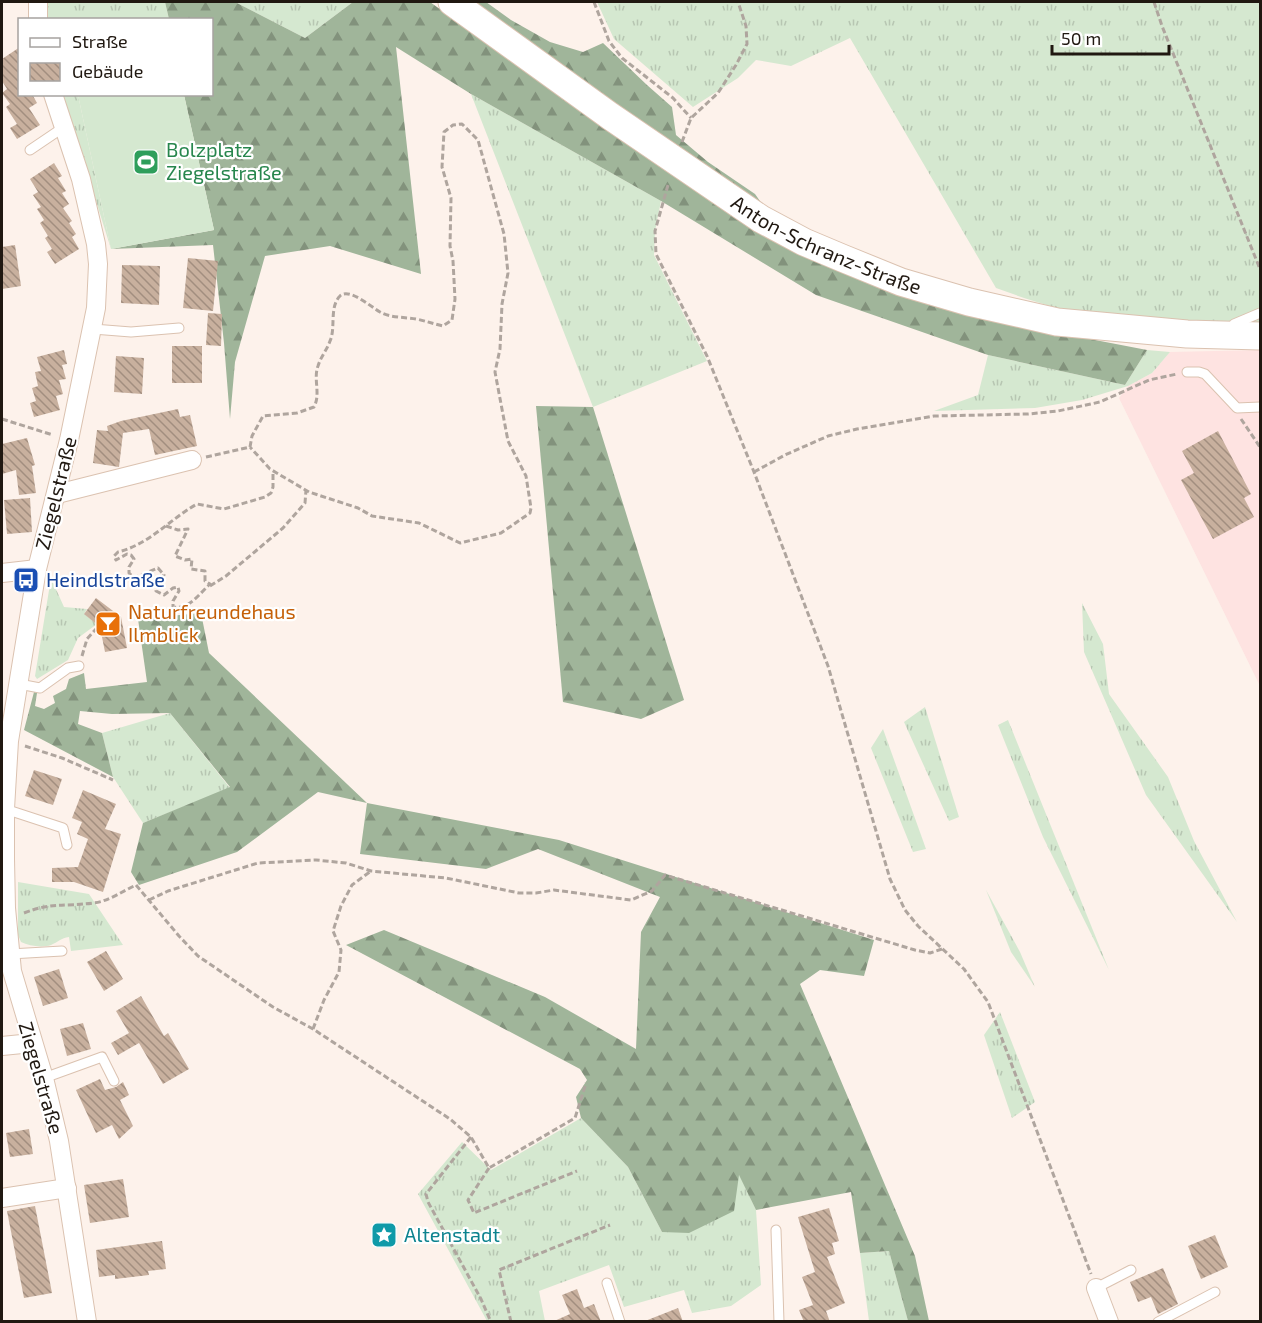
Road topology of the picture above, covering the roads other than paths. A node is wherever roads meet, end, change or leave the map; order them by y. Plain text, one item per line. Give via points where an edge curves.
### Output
1 (38, 2) edge
2 (452, 2) edge
3 (38, 18) edge
4 (54, 96) edge
5 (64, 127) junction
6 (30, 150) dead end
7 (1260, 313) edge
8 (179, 328) dead end
9 (93, 329) junction
10 (1228, 335) junction
11 (1260, 336) edge
12 (1187, 372) road end
13 (1260, 407) edge
14 (192, 460) road end
15 (57, 494) junction
16 (38, 569) junction
17 (2, 573) edge
18 (79, 666) road end
19 (19, 684) junction
20 (5, 741) edge
21 (5, 809) junction
22 (67, 845) dead end
23 (5, 912) edge
24 (62, 951) dead end
25 (10, 954) junction
26 (32, 1043) junction
27 (2, 1047) edge
28 (44, 1078) junction
29 (114, 1081) dead end
30 (67, 1188) junction
31 (2, 1198) edge
32 (776, 1230) dead end
33 (1131, 1270) dead end
34 (607, 1283) dead end
35 (1096, 1288) joint
36 (1215, 1292) dead end
37 (87, 1322) edge
38 (620, 1322) edge
39 (779, 1322) edge
40 (1109, 1322) edge
41 (1158, 1322) edge

1 - 3 street
2 - 10 main road, Anton-Schranz-Straße via 760,219 804,242 901,282 1057,322
4 - 5 street, Ziegelstraße
5 - 6 lane
5 - 9 street, Ziegelstraße via 96,244 98,286
7 - 10 lane via 1234,324
8 - 9 lane via 131,332
9 - 15 street, Ziegelstraße
10 - 11 main road, Anton-Schranz-Straße
12 - 13 lane via 1205,374 1237,408
14 - 15 street
15 - 16 street, Ziegelstraße
16 - 17 street
16 - 19 street, Ziegelstraße
18 - 19 lane via 68,668 40,688
19 - 20 street, Ziegelstraße
20 - 21 street, Ziegelstraße
21 - 22 lane via 63,828
21 - 23 street, Ziegelstraße
23 - 25 street, Ziegelstraße
24 - 25 lane
25 - 26 street, Ziegelstraße via 15,987
26 - 27 street
26 - 28 street, Ziegelstraße
28 - 29 lane via 102,1057
28 - 30 street, Ziegelstraße
30 - 31 street
30 - 37 street, Ziegelstraße
32 - 39 lane
33 - 35 lane
34 - 38 lane
35 - 40 street
36 - 41 lane

